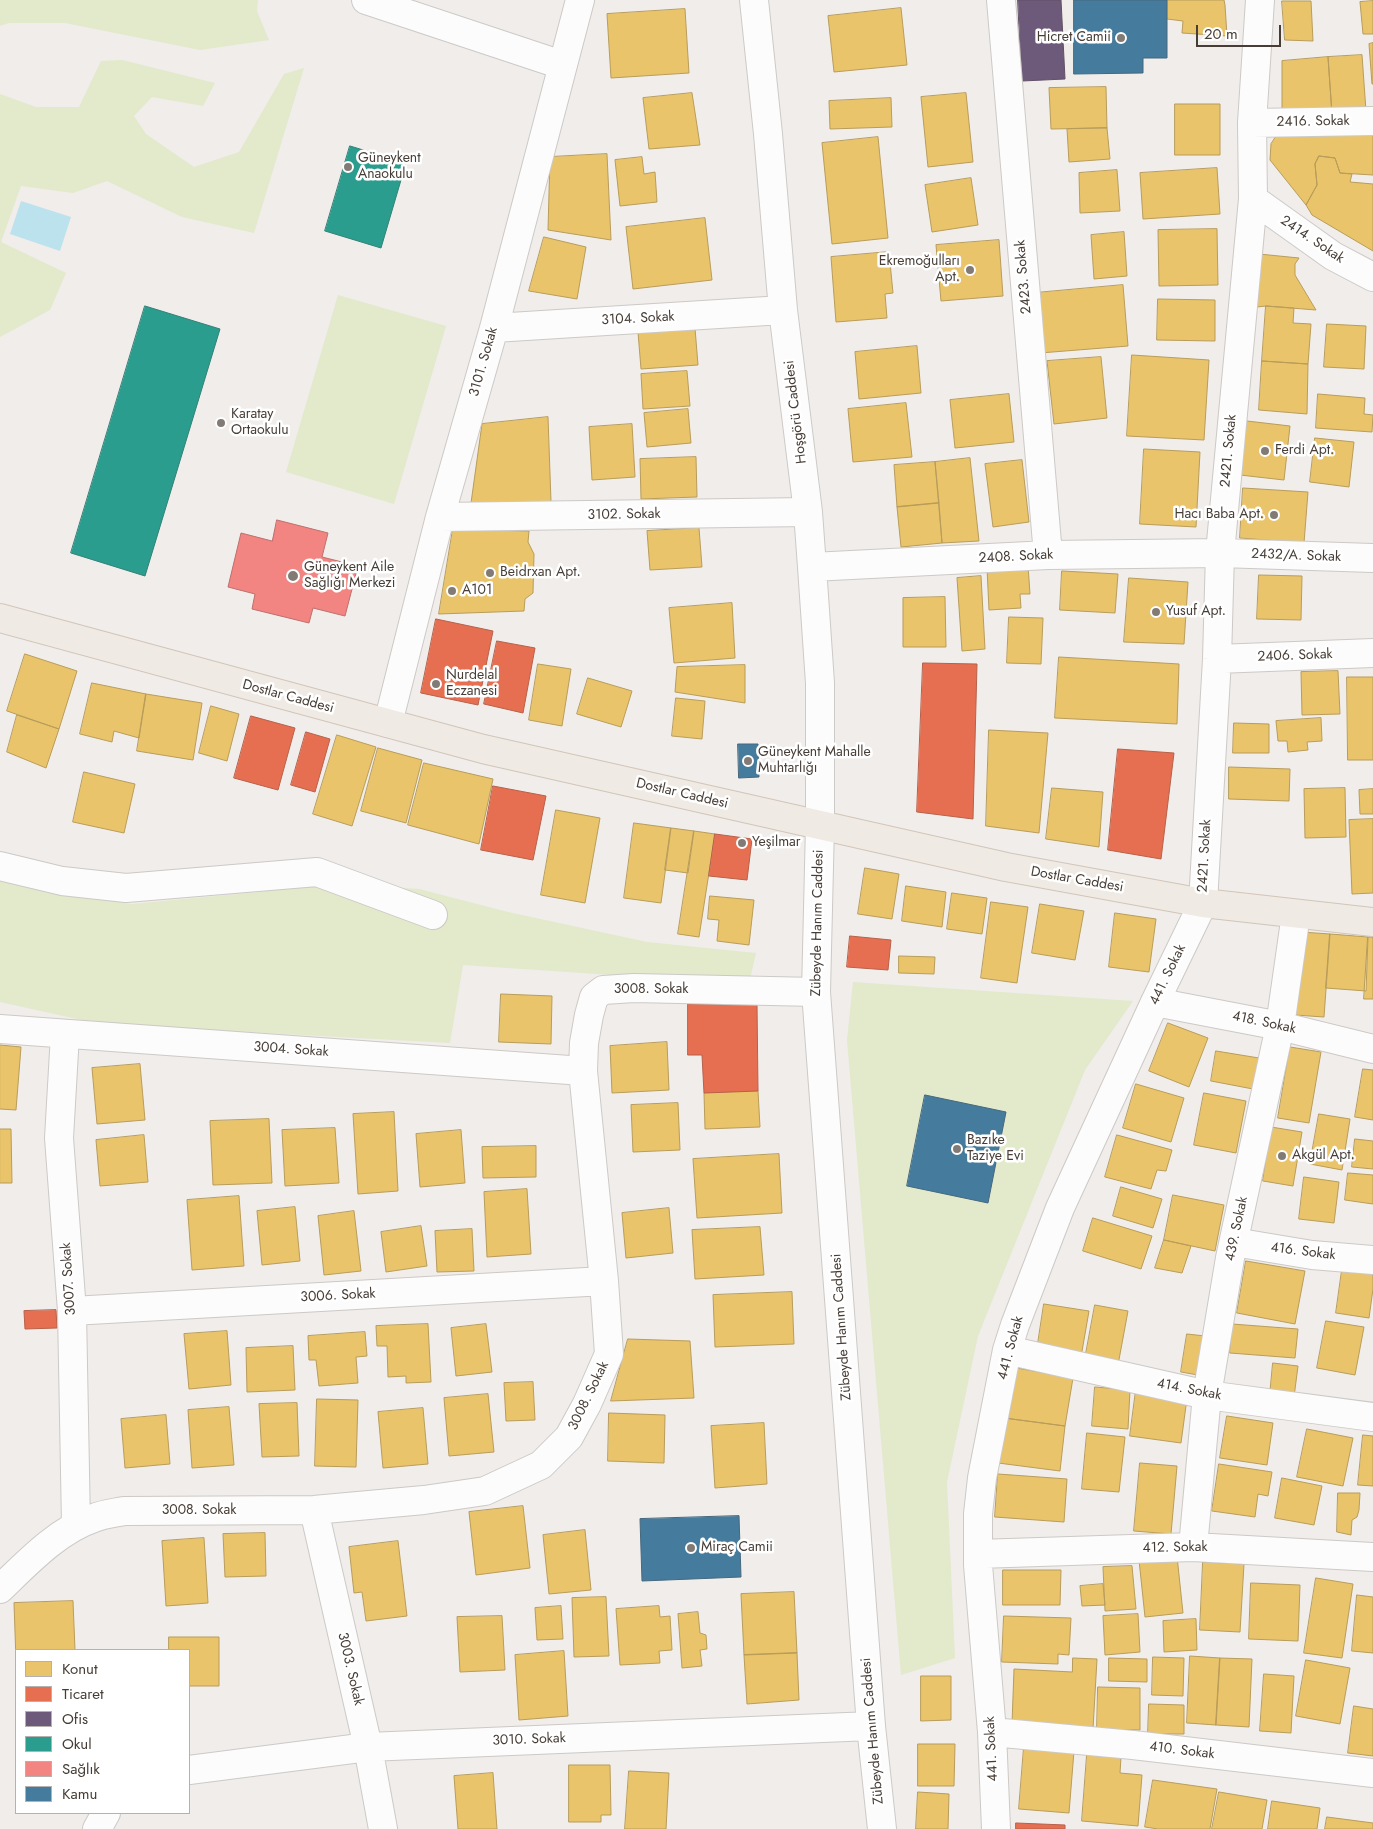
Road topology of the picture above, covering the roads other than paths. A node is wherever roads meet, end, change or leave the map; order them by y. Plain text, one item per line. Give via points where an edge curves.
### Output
1 (366, 0) edge
2 (580, 0) edge
3 (754, 0) edge
4 (1001, 0) edge
5 (1260, 0) edge
6 (562, 65) junction
7 (1373, 121) edge
8 (1252, 123) junction
9 (1253, 199) junction
10 (1373, 277) edge
11 (783, 310) junction
12 (494, 328) junction
13 (808, 512) junction
14 (440, 518) junction
15 (1220, 554) junction
16 (1048, 555) junction
17 (1373, 558) edge
18 (812, 567) junction
19 (0, 618) edge
20 (1373, 653) edge
21 (1217, 659) junction
22 (388, 723) junction
23 (820, 825) junction
24 (0, 866) edge
25 (1203, 903) junction
26 (1296, 914) junction
27 (433, 915) dead end
28 (1373, 922) edge
29 (816, 992) junction
30 (1155, 1002) junction
31 (1280, 1026) junction
32 (0, 1029) edge
33 (64, 1034) junction
34 (1373, 1049) edge
35 (583, 1071) junction
36 (1234, 1242) junction
37 (1373, 1260) edge
38 (604, 1282) junction
39 (72, 1311) junction
40 (1007, 1350) junction
41 (1207, 1395) junction
42 (1373, 1417) edge
43 (314, 1510) junction
44 (76, 1525) junction
45 (1194, 1546) junction
46 (978, 1554) junction
47 (1373, 1557) edge
48 (0, 1589) edge
49 (871, 1726) junction
50 (992, 1732) junction
51 (368, 1747) junction
52 (190, 1770) edge
53 (1373, 1773) edge
54 (105, 1814) edge
55 (97, 1829) edge
56 (383, 1829) edge
57 (882, 1829) edge
58 (996, 1829) edge

1 - 6 street
2 - 6 street, 3101. Sokak
3 - 11 street, Hoşgörü Caddesi
4 - 16 street, 2423. Sokak
5 - 8 street, 2421. Sokak
6 - 12 street, 3101. Sokak
7 - 8 street, 2416. Sokak
8 - 9 street, 2421. Sokak
9 - 10 street, 2414. Sokak via 1333,256
9 - 15 street, 2421. Sokak
11 - 12 street, 3104. Sokak
11 - 13 street, Hoşgörü Caddesi
12 - 14 street, 3101. Sokak
13 - 14 street, 3102. Sokak
13 - 18 street, Hoşgörü Caddesi
14 - 22 street, 3101. Sokak
15 - 16 street, 2408. Sokak
15 - 17 street, 2432/A. Sokak
15 - 21 street, 2421. Sokak
16 - 18 street, 2408. Sokak
18 - 23 street, Hoşgörü Caddesi via 820,683
19 - 22 main road, Dostlar Caddesi
20 - 21 street, 2406. Sokak
21 - 25 street, 2421. Sokak
22 - 23 main road, Dostlar Caddesi via 483,749
23 - 25 main road, Dostlar Caddesi via 1006,867
23 - 29 street, Zübeyde Hanım Caddesi
24 - 27 street via 62,881 126,888 317,872
25 - 26 main road, Dostlar Caddesi
25 - 30 street, 441. Sokak
26 - 28 main road, Dostlar Caddesi
26 - 31 street, 439. Sokak
29 - 35 street, 3008. Sokak via 603,990 594,997 589,1016
29 - 49 street, Zübeyde Hanım Caddesi
30 - 31 street, 418. Sokak
30 - 40 street, 441. Sokak via 1060,1208
31 - 34 street, 418. Sokak
31 - 36 street, 439. Sokak
32 - 33 street, 3004. Sokak
33 - 35 street, 3004. Sokak
33 - 39 street, 3007. Sokak via 59,1138
35 - 38 street, 3008. Sokak
36 - 37 street, 416. Sokak
36 - 41 street, 439. Sokak
38 - 39 street, 3006. Sokak
38 - 43 street, 3008. Sokak via 609,1354 569,1437 541,1465 485,1491
39 - 44 street, 3007. Sokak
40 - 41 street, 414. Sokak
40 - 46 street, 441. Sokak via 982,1478
41 - 42 street, 414. Sokak
41 - 45 street, 439. Sokak
43 - 44 street, 3008. Sokak via 124,1511
43 - 51 street, 3003. Sokak
44 - 48 street, 3008. Sokak via 37,1553
45 - 46 street, 412. Sokak
45 - 47 street, 412. Sokak
46 - 50 street, 441. Sokak
49 - 51 street, 3010. Sokak
49 - 57 street, Zübeyde Hanım Caddesi
50 - 53 street, 410. Sokak
50 - 58 street, 441. Sokak
51 - 52 street, 3010. Sokak
51 - 56 street, 3003. Sokak
54 - 55 street

